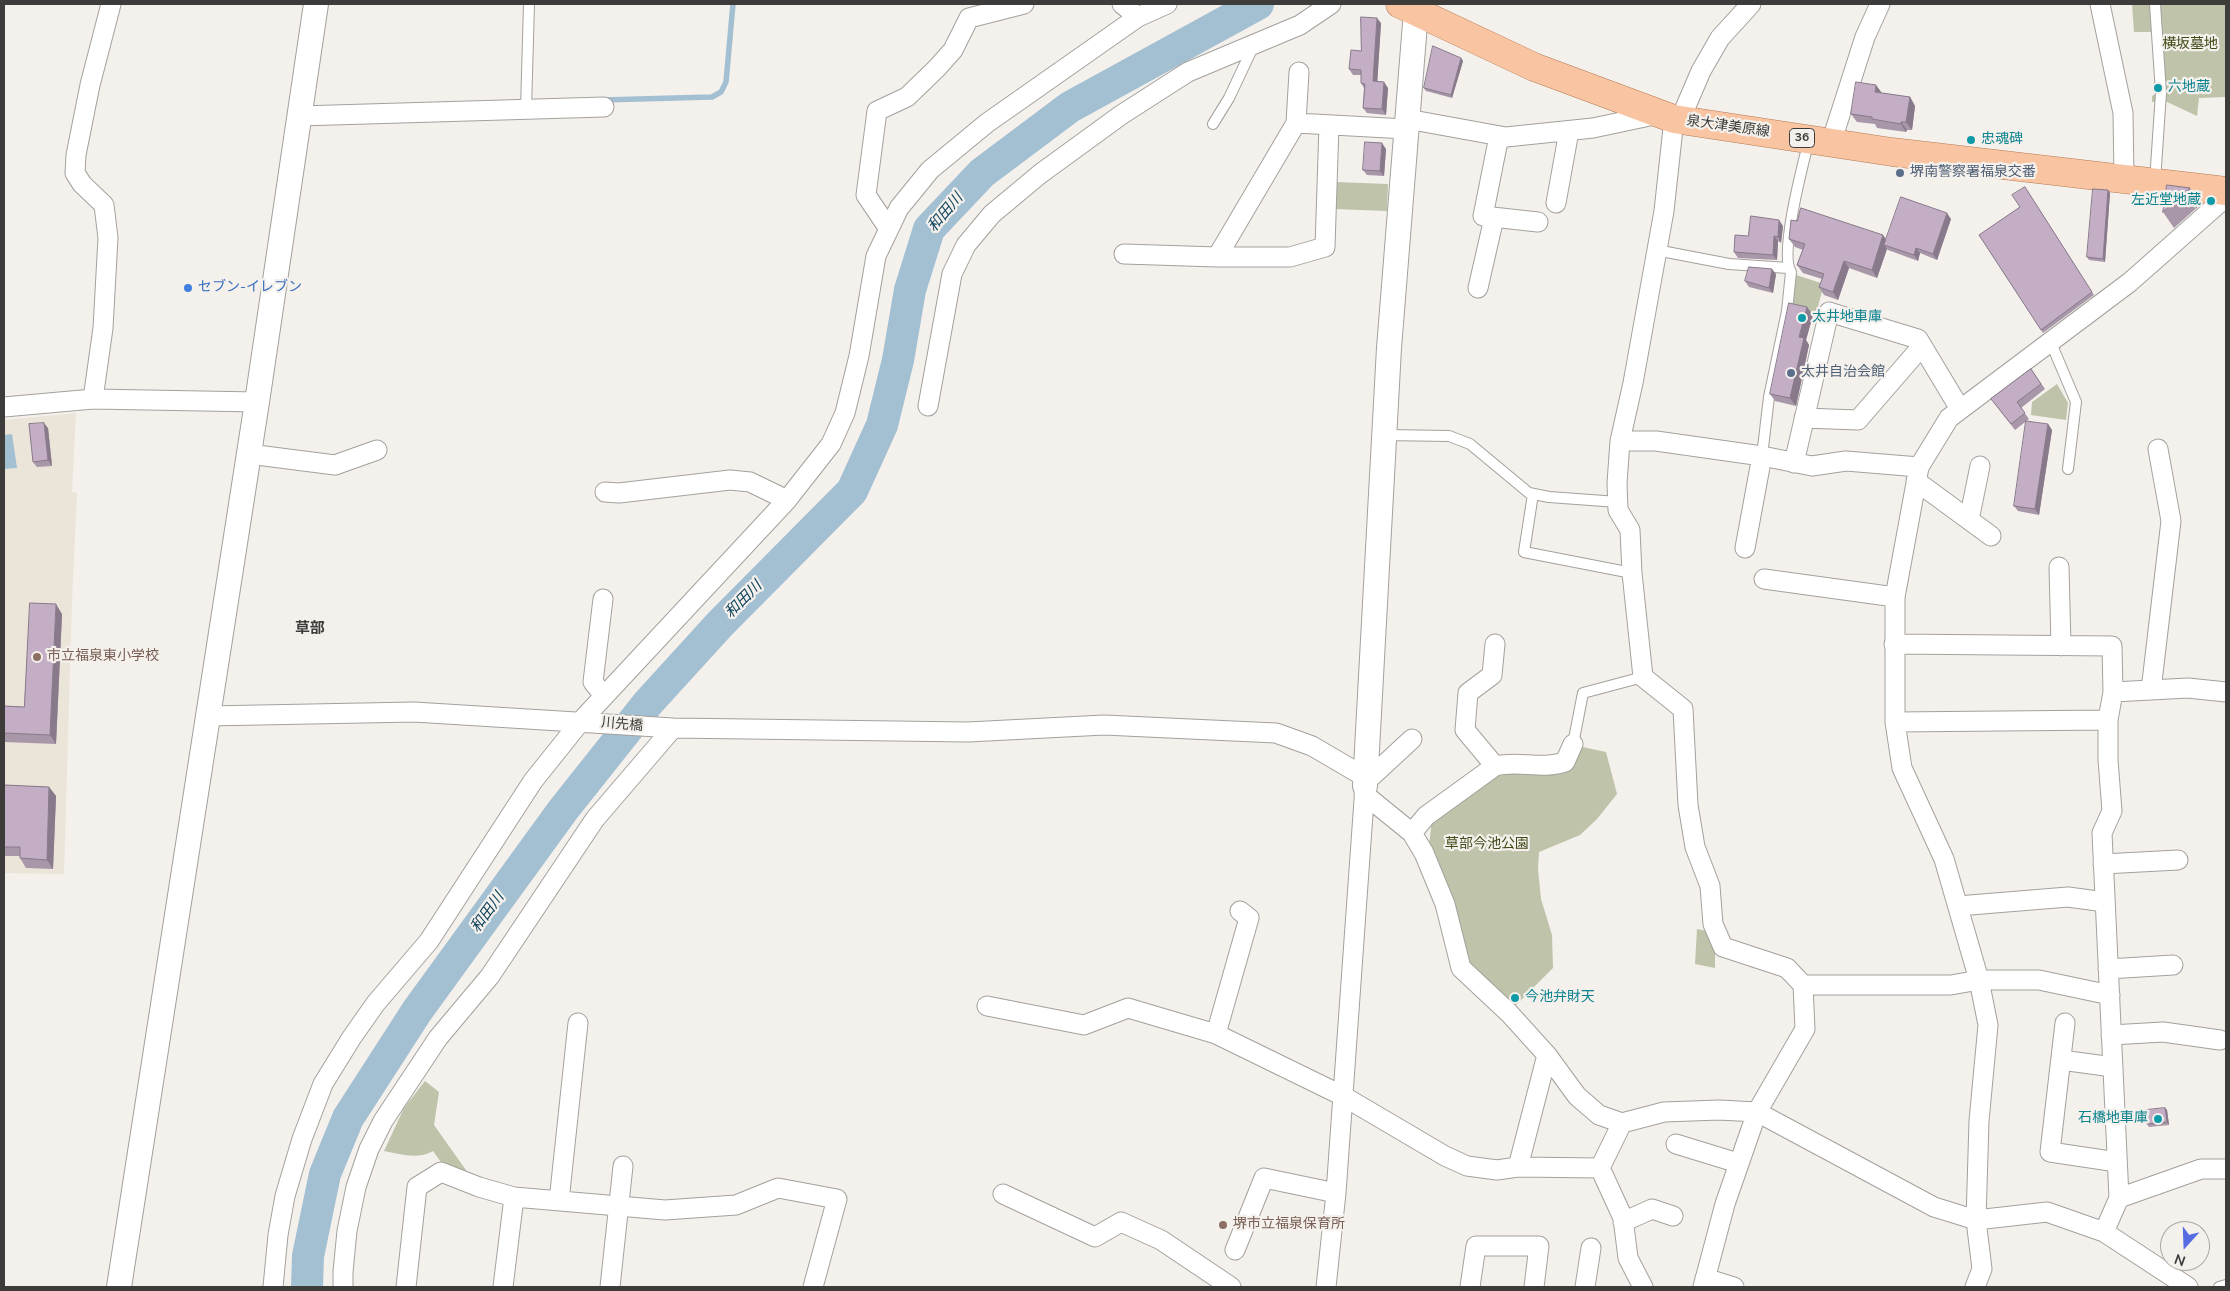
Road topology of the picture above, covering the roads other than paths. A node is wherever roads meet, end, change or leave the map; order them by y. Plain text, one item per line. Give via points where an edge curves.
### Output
1 (112, 4) edge
2 (316, 4) edge
3 (529, 4) edge
4 (1024, 4) edge
5 (1122, 4) edge
6 (1167, 4) edge
7 (1331, 4) edge
8 (1751, 4) edge
9 (1880, 4) edge
10 (2100, 4) edge
11 (2155, 4) edge
12 (1408, 7) edge
13 (1138, 17) junction
14 (1255, 44) junction
15 (1299, 72) dead end
16 (604, 107) dead end
17 (526, 109) junction
18 (300, 116) junction
19 (1671, 118) junction
20 (1296, 123) junction
21 (1213, 124) dead end
22 (1407, 124) junction
23 (1328, 125) junction
24 (1569, 131) junction
25 (1499, 136) junction
26 (1820, 141) junction
27 (2124, 178) junction
28 (2155, 182) junction
29 (2226, 191) edge
30 (2226, 197) edge
31 (1556, 203) dead end
32 (1494, 218) junction
33 (1538, 222) dead end
34 (889, 229) junction
35 (1656, 250) junction
36 (1124, 254) dead end
37 (1217, 257) junction
38 (1788, 268) junction
39 (1478, 288) dead end
40 (2051, 343) junction
41 (1922, 346) junction
42 (93, 399) junction
43 (258, 402) junction
44 (928, 406) dead end
45 (4, 407) edge
46 (1960, 410) junction
47 (1804, 418) junction
48 (1384, 435) junction
49 (1620, 441) junction
50 (2158, 448) dead end
51 (377, 450) dead end
52 (249, 454) junction
53 (1762, 456) junction
54 (1794, 463) junction
55 (1980, 466) dead end
56 (2068, 469) dead end
57 (1918, 474) junction
58 (606, 492) dead end
59 (1533, 494) junction
60 (787, 500) junction
61 (1618, 502) junction
62 (1969, 520) junction
63 (1991, 536) dead end
64 (1745, 548) dead end
65 (2059, 567) dead end
66 (1632, 573) junction
67 (1764, 578) dead end
68 (1895, 597) junction
69 (603, 599) dead end
70 (1495, 644) dead end
71 (1894, 644) junction
72 (2061, 646) junction
73 (1643, 677) junction
74 (2151, 690) junction
75 (2113, 692) junction
76 (2226, 692) edge
77 (604, 696) junction
78 (208, 716) junction
79 (2108, 720) junction
80 (581, 721) junction
81 (1895, 722) junction
82 (668, 728) junction
83 (1412, 739) dead end
84 (1573, 744) joint
85 (1495, 766) junction
86 (1365, 786) junction
87 (1412, 833) junction
88 (2178, 860) dead end
89 (2104, 864) junction
90 (2105, 902) junction
91 (1958, 906) junction
92 (1240, 911) dead end
93 (2173, 966) dead end
94 (2108, 969) junction
95 (1978, 980) junction
96 (1803, 985) junction
97 (2110, 995) junction
98 (987, 1006) dead end
99 (2065, 1022) dead end
100 (578, 1023) dead end
101 (1216, 1034) junction
102 (2112, 1036) junction
103 (2220, 1040) dead end
104 (1547, 1055) junction
105 (2061, 1060) junction
106 (2113, 1067) junction
107 (1343, 1096) junction
108 (1757, 1112) junction
109 (1622, 1123) junction
110 (1676, 1144) dead end
111 (1738, 1162) junction
112 (2117, 1162) junction
113 (623, 1166) dead end
114 (1518, 1167) junction
115 (1600, 1168) junction
116 (2226, 1169) edge
117 (1336, 1193) junction
118 (1003, 1194) dead end
119 (514, 1197) junction
120 (2119, 1198) junction
121 (559, 1201) junction
122 (619, 1206) junction
123 (1673, 1216) dead end
124 (1976, 1220) junction
125 (1623, 1222) junction
126 (2104, 1232) junction
127 (1591, 1248) dead end
128 (1235, 1250) dead end
129 (1704, 1283) edge
130 (2184, 1285) edge
131 (2226, 1286) edge
132 (119, 1287) edge
133 (273, 1287) edge
134 (343, 1287) edge
135 (406, 1287) edge
136 (503, 1287) edge
137 (610, 1287) edge
138 (813, 1287) edge
139 (1231, 1287) edge
140 (1326, 1287) edge
141 (1470, 1287) edge
142 (1534, 1287) edge
143 (1586, 1287) edge
144 (1643, 1287) edge
145 (1734, 1287) edge
146 (1975, 1287) edge
147 (2220, 1287) edge

1 - 42 street via 92,77 75,173 104,205 108,238 103,328
2 - 18 street
3 - 17 lane
4 - 34 street via 968,18 953,50 937,68 906,97 877,111 866,195
5 - 13 street
6 - 13 street
7 - 14 street via 1300,25
8 - 19 street via 1720,38
9 - 26 street
10 - 27 street via 2123,113
11 - 28 lane via 2161,93
12 - 19 main road, 泉大津美原線 / 36 via 1534,67
12 - 22 street
13 - 34 street via 987,123 930,170 899,208
14 - 21 lane via 1230,98
14 - 44 street via 1188,72 1121,114 992,214 966,245 952,274
15 - 20 street
16 - 17 street
17 - 18 street
18 - 43 street
19 - 24 street
19 - 26 main road, 泉大津美原線 / 36
19 - 35 street via 1664,211
20 - 23 street
20 - 37 street
22 - 23 street
22 - 25 street
22 - 48 street
23 - 37 street via 1326,247 1290,258
24 - 25 street
24 - 31 street
25 - 32 street via 1483,216
26 - 27 main road, 泉大津美原線 / 36
26 - 38 lane via 1794,208
27 - 28 main road, 泉大津美原線 / 36
28 - 29 main road, 泉大津美原線 / 36
30 - 40 street via 2130,282
32 - 33 street
32 - 39 street
34 - 60 street via 876,256 859,356 845,413 831,444
35 - 38 lane via 1729,264
35 - 49 street
36 - 37 street
38 - 53 lane via 1791,272 1788,311 1769,397
40 - 46 street
40 - 56 lane via 2076,402
41 - 46 street
41 - 47 street via 1858,420
41 - 47 street via 1918,339 1829,312
42 - 43 street
42 - 45 street
43 - 52 street
46 - 57 street via 1949,418
47 - 54 street
48 - 59 lane via 1449,436 1470,444
48 - 86 street
49 - 53 street via 1656,441
49 - 61 street
50 - 74 street via 2171,521
51 - 52 street via 336,465
52 - 78 street
53 - 54 street
53 - 64 street
54 - 57 street via 1812,466 1846,461
55 - 62 street
57 - 62 street
57 - 68 street
58 - 60 street via 730,480 750,482
59 - 61 lane
59 - 66 lane via 1524,552
60 - 77 street
61 - 66 street via 1618,510 1630,530
62 - 63 street
65 - 72 street
66 - 73 street
67 - 68 street
68 - 71 street
69 - 77 street via 592,682
70 - 85 street via 1492,675 1468,693 1464,730
71 - 72 street
71 - 81 street
72 - 75 street via 2112,646
73 - 84 lane via 1583,693
73 - 96 street via 1683,708 1688,805 1695,847 1710,886 1713,924 1723,947 1787,968
74 - 75 street
74 - 76 street via 2188,688
75 - 79 street
77 - 80 street
78 - 80 street, 川先橋 via 414,712
78 - 132 street
79 - 81 street
79 - 89 street via 2112,812 2102,833
80 - 82 street, 川先橋
80 - 133 street via 533,781 429,941 376,1003 323,1084 302,1138 285,1196
81 - 91 street via 1902,768 1944,859
82 - 86 street, 川先橋 via 968,732 1104,725 1276,733 1312,746
82 - 134 street via 595,819 490,976 438,1038 383,1122 369,1149 356,1188 347,1231
83 - 86 street
84 - 85 street via 1565,762 1553,766 1506,763
85 - 87 street via 1426,816
86 - 87 street, 川先橋
86 - 107 street
87 - 104 street via 1445,904 1461,968 1509,1013
88 - 89 street
89 - 90 street
90 - 91 street via 2068,897
90 - 94 street
91 - 95 street
92 - 101 street via 1249,918
93 - 94 street
94 - 97 street
95 - 96 street via 1951,985
95 - 97 street via 2039,980
95 - 124 street via 1988,1025 1979,1121
96 - 108 street via 1805,1029
97 - 102 street
98 - 101 street via 1084,1025 1128,1008
99 - 105 street
100 - 121 street
101 - 107 street
102 - 103 street via 2163,1032
102 - 106 street
104 - 109 street via 1577,1096 1599,1116
104 - 114 street
105 - 106 street
105 - 112 street via 2050,1152
106 - 112 street
107 - 114 street via 1467,1166 1497,1170
107 - 117 street
108 - 109 street via 1664,1112
108 - 111 street
108 - 124 street via 1934,1208
109 - 115 street
110 - 111 street
111 - 129 street
112 - 120 street
113 - 122 street
114 - 115 street
115 - 125 street
116 - 120 street via 2201,1169
117 - 128 street via 1264,1178
117 - 140 street
118 - 139 street via 1095,1237 1122,1222 1161,1240
119 - 121 street
119 - 135 street via 441,1172 417,1187
119 - 136 street
120 - 126 street
121 - 122 street
122 - 137 street
122 - 138 street via 665,1210 736,1205 778,1188 837,1199
123 - 125 street via 1652,1209
124 - 126 street via 2046,1212
124 - 146 street via 1982,1269
125 - 144 street via 1628,1258
126 - 130 street
127 - 143 street
129 - 145 street
131 - 147 lane
141 - 142 street via 1476,1246 1538,1246

